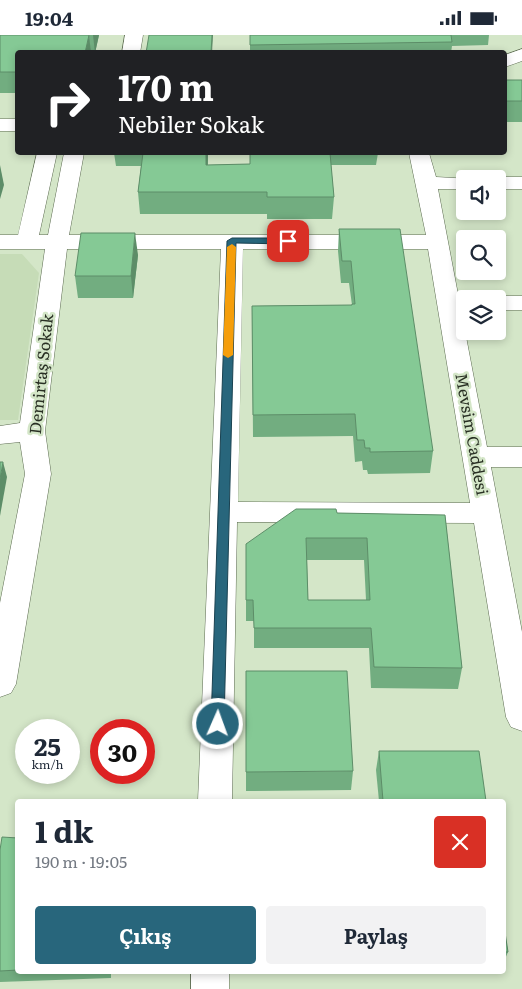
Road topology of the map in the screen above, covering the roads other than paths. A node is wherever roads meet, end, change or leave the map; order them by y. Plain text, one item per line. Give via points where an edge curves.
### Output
1 (134, 35) edge
2 (132, 50) edge
3 (522, 54) edge
4 (507, 61) edge
5 (0, 125) edge
6 (15, 125) edge
7 (48, 155) edge
8 (74, 155) edge
9 (420, 155) edge
10 (427, 183) junction
11 (456, 183) edge
12 (506, 183) edge
13 (522, 183) edge
14 (232, 241) junction
15 (0, 242) edge
16 (438, 242) junction
17 (27, 243) junction
18 (57, 243) junction
19 (456, 300) edge
20 (506, 303) edge
21 (522, 303) edge
22 (462, 340) edge
23 (32, 431) junction
24 (0, 435) edge
25 (476, 457) junction
26 (522, 457) edge
27 (224, 513) junction
28 (486, 513) junction
29 (0, 684) edge
30 (522, 717) edge
31 (215, 799) edge
32 (210, 974) edge
33 (210, 989) edge

1 - 2 street
3 - 4 street
5 - 6 street
7 - 17 street
8 - 18 street, Demirtaş Sokak
9 - 10 street, Mevsim Caddesi
10 - 11 street
10 - 16 street, Mevsim Caddesi
12 - 13 street
14 - 16 street
14 - 18 street
14 - 27 street
15 - 17 street
16 - 19 street, Mevsim Caddesi
17 - 18 street
18 - 23 street, Demirtaş Sokak
20 - 21 street
22 - 25 street, Mevsim Caddesi
23 - 24 street
23 - 29 street, Demirtaş Sokak via 38,474
25 - 26 street
25 - 28 street, Mevsim Caddesi
27 - 28 street
27 - 31 street
28 - 30 street, Mevsim Caddesi
32 - 33 street

